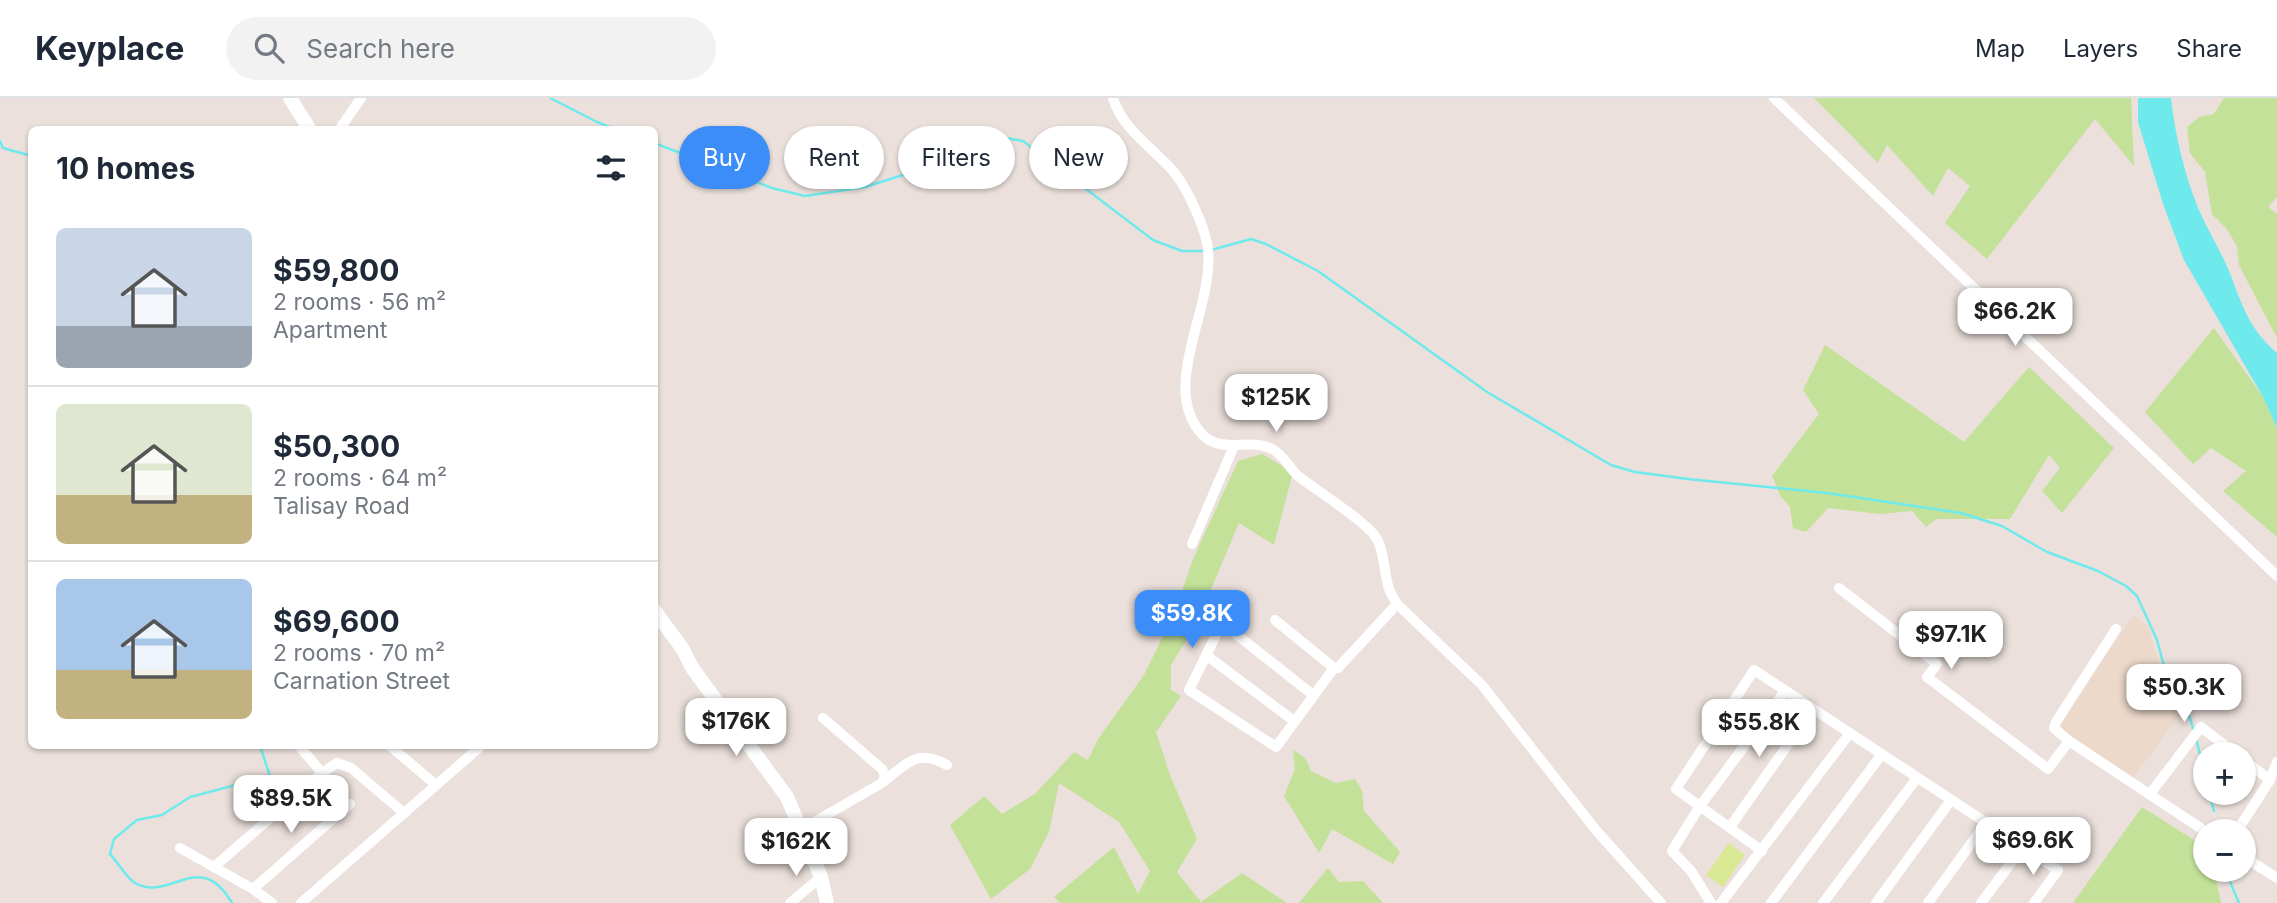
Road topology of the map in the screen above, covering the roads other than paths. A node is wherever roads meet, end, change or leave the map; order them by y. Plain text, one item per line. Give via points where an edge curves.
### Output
1 (290, 98) edge
2 (361, 98) edge
3 (1113, 98) edge
4 (1774, 98) edge
5 (308, 126) edge
6 (342, 126) edge
7 (1234, 446) junction
8 (1192, 544) dead end
9 (2277, 576) edge
10 (1839, 588) dead end
11 (1397, 604) junction
12 (658, 615) edge
13 (1275, 620) dead end
14 (2116, 629) dead end
15 (1206, 654) junction
16 (1334, 668) junction
17 (1785, 691) junction
18 (1313, 695) junction
19 (1813, 709) junction
20 (823, 718) dead end
21 (1294, 721) junction
22 (1850, 733) junction
23 (2069, 741) junction
24 (2220, 742) edge
25 (302, 749) edge
26 (394, 749) edge
27 (478, 749) edge
28 (1882, 754) junction
29 (2277, 762) edge
30 (947, 765) dead end
31 (2256, 769) edge
32 (322, 773) junction
33 (1917, 778) junction
34 (2270, 780) junction
35 (882, 783) junction
36 (436, 785) junction
37 (2150, 794) junction
38 (1951, 800) junction
39 (350, 804) dead end
40 (1700, 806) junction
41 (404, 813) junction
42 (2244, 819) edge
43 (1986, 823) junction
44 (2193, 823) edge
45 (1730, 827) junction
46 (802, 829) junction
47 (2023, 847) junction
48 (180, 848) dead end
49 (1762, 851) junction
50 (2256, 865) edge
51 (214, 867) junction
52 (821, 877) junction
53 (2277, 878) edge
54 (253, 889) junction
55 (272, 903) edge
56 (301, 903) edge
57 (790, 903) edge
58 (827, 903) edge
59 (1661, 903) edge
60 (1711, 903) edge
61 (1721, 903) edge
62 (1771, 903) edge
63 (1823, 903) edge
64 (1876, 903) edge
65 (1928, 903) edge
66 (1981, 903) edge
67 (2034, 903) edge

1 - 5 main road
2 - 6 street
3 - 7 street via 1127,125 1186,188 1207,243 1208,279 1184,377 1187,403 1203,436
4 - 9 street
7 - 8 street
7 - 11 street via 1273,449 1293,471 1363,524 1377,539 1388,589
10 - 23 street via 1937,664 1927,677 2048,769
11 - 16 street
11 - 59 street via 1482,685 1595,829
12 - 46 main road via 787,797
13 - 16 street
14 - 23 street via 2056,722 2054,728
15 - 18 street via 1222,623
15 - 21 street
15 - 21 street via 1189,690 1276,747
16 - 18 street
17 - 19 street
17 - 40 street
17 - 40 street via 1754,670 1676,789
18 - 21 street
19 - 22 street
19 - 45 street
20 - 35 street via 882,769
22 - 28 street
22 - 49 street
23 - 37 street
24 - 37 street via 2201,727
25 - 32 street
26 - 36 street
27 - 36 street
28 - 33 street
28 - 62 street
29 - 34 street
30 - 35 street via 928,756 915,758
31 - 34 street
32 - 41 street via 337,763 345,764
32 - 51 street
33 - 38 street
33 - 63 street
34 - 42 street
35 - 46 street
36 - 41 street
37 - 44 street
38 - 43 street
38 - 64 street
39 - 54 street
40 - 45 street
40 - 60 street via 1672,851
41 - 56 street
43 - 47 street
43 - 65 street
45 - 49 street
46 - 52 main road
47 - 66 street
47 - 67 street via 2058,870
48 - 51 street
49 - 61 street
50 - 53 street
51 - 54 street
52 - 57 street
52 - 58 main road
54 - 55 street

